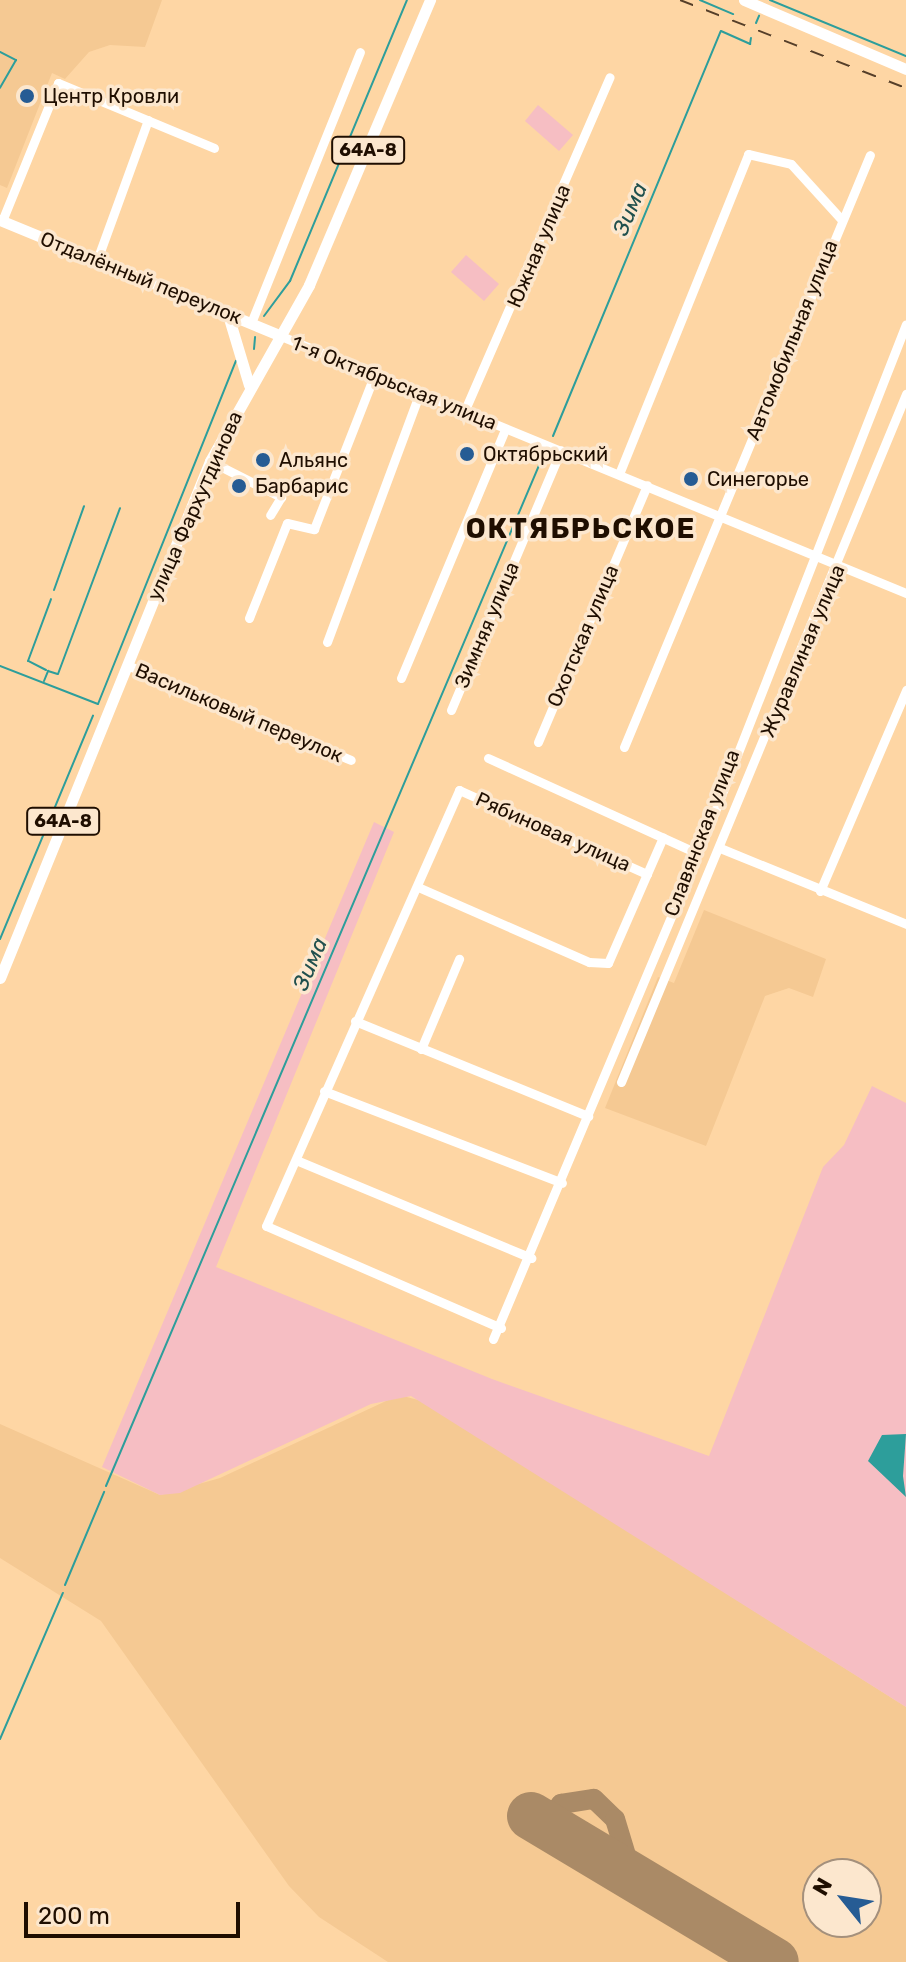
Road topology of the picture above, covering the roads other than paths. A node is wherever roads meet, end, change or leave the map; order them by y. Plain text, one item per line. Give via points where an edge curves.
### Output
1 (428, 0) edge
2 (744, 0) edge
3 (360, 52) dead end
4 (906, 69) edge
5 (610, 77) dead end
6 (148, 120) junction
7 (214, 148) dead end
8 (870, 155) dead end
9 (841, 219) junction
10 (1, 220) edge
11 (97, 260) junction
12 (228, 314) junction
13 (251, 323) junction
14 (906, 324) edge
15 (281, 336) junction
16 (374, 376) junction
17 (249, 387) junction
18 (906, 394) edge
19 (419, 395) junction
20 (464, 412) junction
21 (505, 429) junction
22 (561, 450) junction
23 (210, 461) junction
24 (619, 474) junction
25 (647, 485) junction
26 (270, 515) dead end
27 (720, 515) junction
28 (811, 553) junction
29 (839, 565) junction
30 (906, 593) edge
31 (249, 618) dead end
32 (327, 642) dead end
33 (127, 665) junction
34 (401, 678) dead end
35 (906, 690) edge
36 (451, 710) dead end
37 (538, 742) dead end
38 (624, 747) dead end
39 (488, 758) dead end
40 (351, 760) dead end
41 (663, 837) junction
42 (720, 848) junction
43 (696, 853) junction
44 (647, 874) junction
45 (418, 887) junction
46 (820, 891) junction
47 (906, 924) edge
48 (459, 959) dead end
49 (0, 978) edge
50 (355, 1021) junction
51 (421, 1049) junction
52 (621, 1082) dead end
53 (324, 1091) junction
54 (588, 1116) junction
55 (296, 1160) junction
56 (562, 1183) junction
57 (531, 1258) junction
58 (501, 1328) junction
59 (493, 1339) dead end

1 - 15 main road, улица Фархутдинова / 64А-8 via 335,230
2 - 4 main road
3 - 13 street
5 - 20 street, Южная улица
6 - 7 street
6 - 10 street via 58,83
6 - 11 street
8 - 9 street, Автомобильная улица
9 - 24 street via 791,164 748,154
9 - 27 street, Автомобильная улица
10 - 11 main road, Отдалённый переулок
11 - 12 main road, Отдалённый переулок
12 - 13 main road, Отдалённый переулок
12 - 17 main road via 246,358
13 - 15 main road, Отдалённый переулок
14 - 28 street, Славянская улица
15 - 16 street, 1-я Октябрьская улица
15 - 17 main road, улица Фархутдинова / 64А-8
16 - 19 street, 1-я Октябрьская улица
16 - 31 street via 314,529 287,523
17 - 23 main road, улица Фархутдинова / 64А-8
18 - 29 street, Журавлиная улица
19 - 20 street, 1-я Октябрьская улица
19 - 32 street
20 - 21 street, 1-я Октябрьская улица
21 - 22 street, 1-я Октябрьская улица
21 - 34 street
22 - 24 street, 1-я Октябрьская улица
22 - 36 street, Зимняя улица
23 - 26 street via 281,497
23 - 33 main road, улица Фархутдинова / 64А-8
24 - 25 street, 1-я Октябрьская улица
25 - 27 street, 1-я Октябрьская улица
25 - 37 street, Охотская улица
27 - 28 street, 1-я Октябрьская улица
27 - 38 street, Автомобильная улица
28 - 29 street, 1-я Октябрьская улица
28 - 43 street, Славянская улица
29 - 30 street, 1-я Октябрьская улица
29 - 42 street, Журавлиная улица
33 - 40 street, Васильковый переулок
33 - 49 main road, улица Фархутдинова / 64А-8
35 - 46 street
39 - 41 street
41 - 43 street
41 - 44 street
42 - 46 street
42 - 52 street, Журавлиная улица
43 - 54 street, Славянская улица
44 - 45 street via 608,963 589,962
44 - 45 street, Рябиновая улица via 459,790
45 - 50 street
46 - 47 street
48 - 51 street
50 - 51 street
50 - 53 street
51 - 54 street
53 - 55 street
53 - 56 street
54 - 56 street, Славянская улица
55 - 57 street
55 - 58 street via 266,1226
56 - 57 street, Славянская улица
57 - 58 street, Славянская улица
58 - 59 street, Славянская улица

